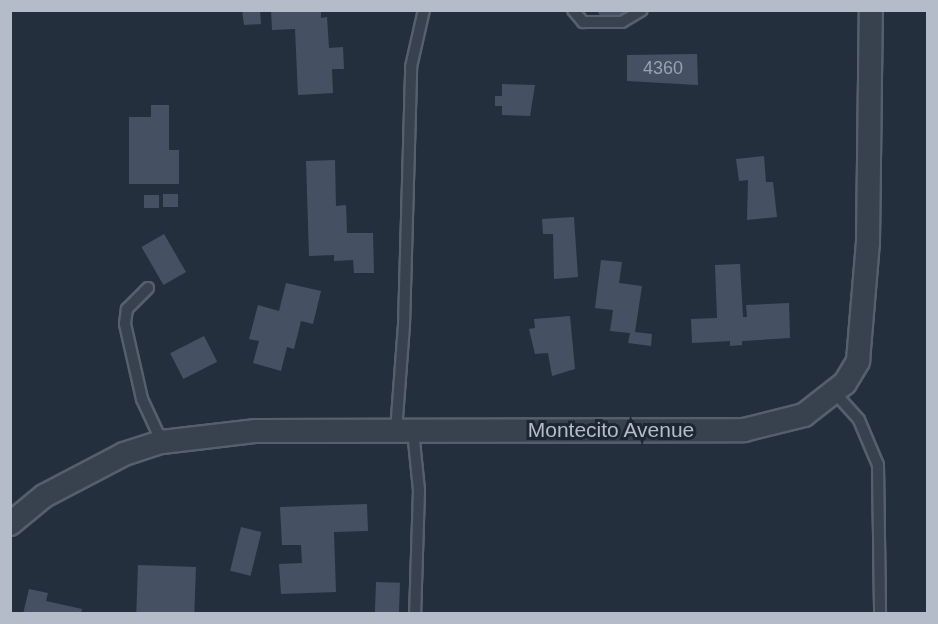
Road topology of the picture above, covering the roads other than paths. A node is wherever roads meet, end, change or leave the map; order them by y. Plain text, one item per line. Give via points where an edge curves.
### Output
1 (424, 10) edge
2 (573, 10) edge
3 (642, 10) edge
4 (871, 10) edge
5 (148, 288) dead end
6 (835, 393) junction
7 (404, 431) junction
8 (162, 442) junction
9 (10, 524) edge
10 (415, 614) edge
11 (880, 614) edge

1 - 7 lane via 411,67
2 - 3 lane via 583,22 622,22
4 - 6 street, Montecito Avenue via 864,324 858,361
5 - 8 lane via 127,309 125,324 141,399
6 - 7 street, Montecito Avenue via 804,415 744,430
6 - 11 lane via 859,420 878,465
7 - 8 street, Montecito Avenue via 256,431
7 - 10 lane via 418,490
8 - 9 street, Montecito Avenue via 124,454 44,496

